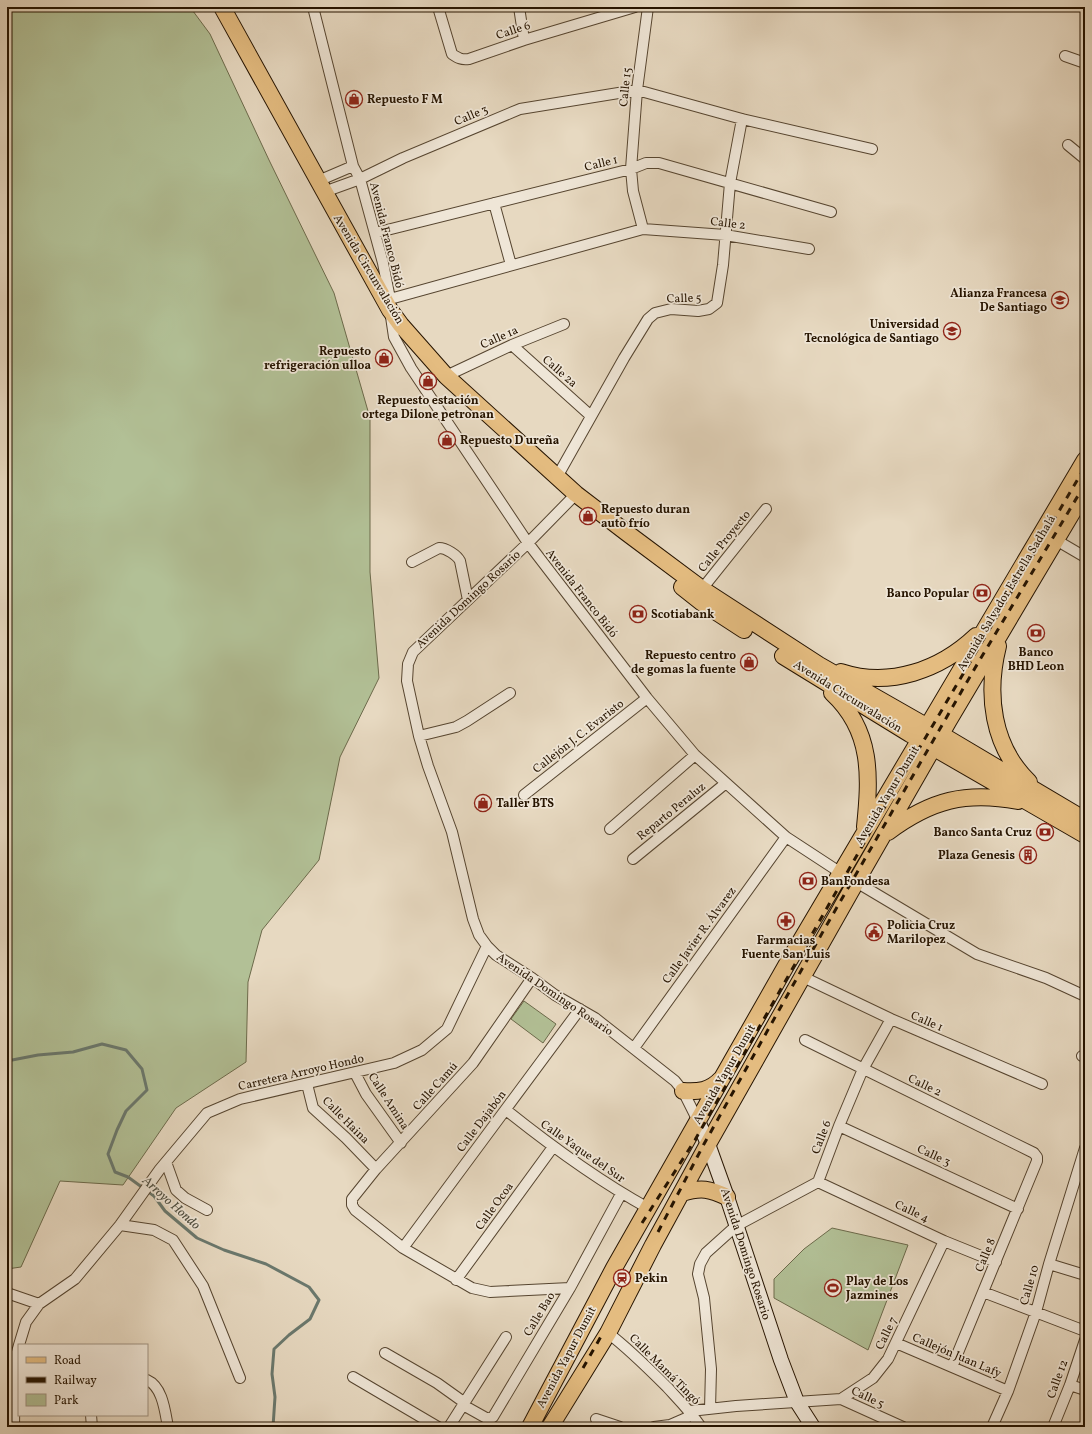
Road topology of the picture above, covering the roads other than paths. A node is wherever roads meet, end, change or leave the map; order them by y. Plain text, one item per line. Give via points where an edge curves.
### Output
1 (222, 7) edge
2 (313, 7) edge
3 (438, 7) edge
4 (519, 7) edge
5 (635, 7) edge
6 (648, 7) edge
7 (524, 40) junction
8 (1065, 56) dead end
9 (1085, 63) edge
10 (637, 90) junction
11 (742, 119) junction
12 (1068, 145) dead end
13 (872, 149) dead end
14 (1085, 159) edge
15 (353, 166) junction
16 (631, 169) junction
17 (360, 179) junction
18 (730, 183) junction
19 (321, 186) junction
20 (494, 203) junction
21 (831, 212) dead end
22 (643, 229) junction
23 (375, 233) junction
24 (725, 235) junction
25 (809, 250) dead end
26 (512, 265) junction
27 (390, 305) junction
28 (564, 324) dead end
29 (512, 345) junction
30 (446, 376) junction
31 (591, 416) junction
32 (1085, 460) edge
33 (557, 477) junction
34 (1085, 491) edge
35 (576, 494) junction
36 (766, 509) dead end
37 (626, 533) junction
38 (1056, 540) junction
39 (528, 543) junction
40 (1085, 557) edge
41 (412, 562) dead end
42 (702, 589) junction
43 (468, 600) junction
44 (995, 627) junction
45 (816, 670) junction
46 (510, 693) dead end
47 (647, 698) junction
48 (419, 736) junction
49 (931, 737) junction
50 (695, 755) junction
51 (726, 783) junction
52 (524, 795) dead end
53 (1040, 801) junction
54 (1085, 820) edge
55 (610, 829) dead end
56 (865, 832) junction
57 (884, 835) junction
58 (1085, 835) edge
59 (786, 837) junction
60 (633, 859) dead end
61 (841, 873) junction
62 (856, 882) junction
63 (487, 946) junction
64 (803, 977) junction
65 (532, 978) junction
66 (1085, 996) edge
67 (580, 1009) junction
68 (891, 1019) junction
69 (805, 1040) dead end
70 (634, 1048) junction
71 (863, 1069) junction
72 (355, 1073) junction
73 (722, 1078) junction
74 (307, 1084) junction
75 (1042, 1084) dead end
76 (683, 1091) junction
77 (506, 1110) junction
78 (698, 1121) junction
79 (839, 1126) junction
80 (401, 1143) junction
81 (708, 1144) junction
82 (553, 1147) junction
83 (1085, 1148) edge
84 (1034, 1153) joint
85 (163, 1165) junction
86 (376, 1169) junction
87 (818, 1182) junction
88 (682, 1193) junction
89 (621, 1194) junction
90 (727, 1197) junction
91 (648, 1208) junction
92 (1018, 1209) junction
93 (207, 1210) dead end
94 (120, 1225) junction
95 (736, 1226) junction
96 (944, 1241) junction
97 (403, 1248) junction
98 (996, 1262) junction
99 (1049, 1264) junction
100 (1085, 1275) edge
101 (456, 1280) junction
102 (570, 1288) junction
103 (984, 1292) junction
104 (7, 1293) edge
105 (39, 1304) junction
106 (1036, 1312) junction
107 (1085, 1331) edge
108 (608, 1333) junction
109 (506, 1337) dead end
110 (1085, 1340) edge
111 (896, 1343) junction
112 (19, 1344) edge
113 (18, 1348) edge
114 (385, 1353) dead end
115 (952, 1367) junction
116 (354, 1377) dead end
117 (240, 1378) dead end
118 (148, 1380) edge
119 (16, 1382) edge
120 (1070, 1385) junction
121 (1085, 1390) edge
122 (1008, 1391) junction
123 (841, 1399) junction
124 (797, 1402) junction
125 (464, 1404) junction
126 (710, 1409) junction
127 (691, 1413) junction
128 (91, 1416) edge
129 (596, 1419) dead end
130 (14, 1427) edge
131 (92, 1427) edge
132 (168, 1427) edge
133 (438, 1427) edge
134 (449, 1427) edge
135 (530, 1427) edge
136 (550, 1427) edge
137 (620, 1427) edge
138 (654, 1427) edge
139 (701, 1427) edge
140 (813, 1427) edge
141 (903, 1427) edge
142 (992, 1427) edge
143 (1053, 1427) edge

1 - 19 main road, Avenida Circunvalación
2 - 15 street, Avenida Franco Bidó
3 - 7 street, Calle 6 via 452,54 464,60
4 - 7 street
5 - 7 street, Calle 6
6 - 10 street, Calle 15
8 - 9 street
10 - 11 street
10 - 16 street, Calle 15
10 - 17 street, Calle 3 via 520,109 403,158
11 - 13 street
11 - 18 street, Calle 5
12 - 14 street
15 - 17 street, Avenida Franco Bidó
15 - 19 street
16 - 18 street, Calle 1 via 646,163 659,163
16 - 20 street, Calle 1
16 - 22 street via 633,191
17 - 19 street, Calle 3
17 - 23 street, Avenida Franco Bidó
18 - 21 street, Calle 1
18 - 24 street, Calle 5
19 - 27 main road, Avenida Circunvalación
20 - 23 street, Calle 1
20 - 26 street
22 - 24 street, Calle 2
22 - 26 street, Calle 2
23 - 27 street, Avenida Franco Bidó
24 - 25 street, Calle 2
24 - 31 street, Calle 5 via 717,303 710,310 671,309 655,313 648,319
26 - 27 street, Calle 2
27 - 30 main road, Avenida Circunvalación via 401,325
27 - 39 street, Avenida Franco Bidó via 394,337 411,368
28 - 29 street, Calle 1a
29 - 30 street, Calle 1a
29 - 31 street, Calle 2a
30 - 33 main road, Avenida Circunvalación
31 - 33 street, Calle 5
32 - 44 main road, Avenida Salvador Estrella Sadhalá
33 - 35 main road, Avenida Circunvalación
34 - 38 main road, Avenida Salvador Estrella Sadhalá
35 - 37 main road, Avenida Circunvalación
35 - 39 street, Avenida Domingo Rosario
36 - 42 street, Calle Proyecto
37 - 42 main road, Avenida Circunvalación
37 - 45 main road, Avenida Circunvalación via 671,578 701,602
38 - 40 street
38 - 44 main road, Avenida Salvador Estrella Sadhalá
39 - 43 street, Avenida Domingo Rosario
39 - 47 street, Avenida Franco Bidó
41 - 43 street via 439,548 458,557
42 - 45 main road, Avenida Circunvalación
43 - 48 street, Avenida Domingo Rosario via 413,652 410,658 407,681
44 - 45 main road via 931,668 907,675 880,678
44 - 49 main road, Avenida Salvador Estrella Sadhalá
44 - 53 main road via 993,709 1009,757
45 - 49 main road, Avenida Circunvalación
45 - 56 main road via 853,719 862,741 868,761 869,781
46 - 48 street via 456,727
47 - 50 street, Avenida Franco Bidó
47 - 52 street, Callejón J. C. Evaristo
48 - 63 street, Avenida Domingo Rosario via 452,832 473,919 479,935
49 - 53 main road, Avenida Circunvalación
49 - 56 main road, Avenida Yapur Dumit
49 - 57 main road, Avenida Yapur Dumit
50 - 51 street, Avenida Franco Bidó
50 - 55 street
51 - 59 street, Avenida Franco Bidó
51 - 60 street, Reparto Peraluz
53 - 54 main road, Avenida Circunvalación
53 - 57 main road via 974,797 948,801 926,808
53 - 58 main road, Avenida Circunvalación
56 - 61 main road, Avenida Yapur Dumit
57 - 62 main road, Avenida Yapur Dumit
59 - 61 street, Avenida Franco Bidó
59 - 70 street, Calle Javier R. Álvarez
61 - 62 street, Avenida Franco Bidó
61 - 73 main road, Avenida Yapur Dumit
62 - 64 main road, Avenida Yapur Dumit
62 - 66 street, Avenida Franco Bidó via 977,954 1046,978
63 - 65 street, Avenida Domingo Rosario via 496,955
63 - 72 street, Carretera Arroyo Hondo via 447,1029 422,1050 394,1063
64 - 68 street, Calle 1
64 - 81 main road, Avenida Yapur Dumit
65 - 67 street, Avenida Domingo Rosario
65 - 80 street, Calle Camú via 473,1063
67 - 70 street, Avenida Domingo Rosario
67 - 77 street, Calle Dajabón
68 - 71 street, Calle 6
68 - 75 street, Calle 1
69 - 71 street, Calle 2
70 - 76 street, Avenida Domingo Rosario via 675,1081
71 - 79 street, Calle 6
71 - 84 street, Calle 2
72 - 74 street, Carretera Arroyo Hondo
72 - 80 street, Calle Amina via 366,1094
73 - 76 main road via 708,1089 696,1092
73 - 78 main road, Avenida Yapur Dumit
74 - 85 street, Carretera Arroyo Hondo via 240,1099 207,1113
74 - 86 street, Calle Haina via 313,1108
76 - 78 street, Avenida Domingo Rosario
77 - 82 street, Calle Yaque del Sur
77 - 97 street, Calle Dajabón
78 - 81 main road, Avenida Domingo Rosario
78 - 91 main road, Avenida Yapur Dumit
79 - 87 street, Calle 6
79 - 92 street, Calle 3
80 - 86 street, Calle Camú
81 - 88 main road, Avenida Yapur Dumit
81 - 90 main road, Avenida Domingo Rosario
82 - 89 street, Calle Yaque del Sur
82 - 101 street, Calle Ocoa
83 - 99 street, Calle 10
84 - 92 street, Calle 8 via 1037,1161
85 - 93 street via 176,1190 184,1198
85 - 94 street, Carretera Arroyo Hondo
86 - 97 street, Calle Camú via 352,1198 352,1205
87 - 95 street
87 - 96 street, Calle 4
88 - 90 main road via 702,1188
88 - 108 main road, Avenida Yapur Dumit
89 - 91 street, Calle Yaque del Sur
89 - 102 street, Calle Bao
90 - 95 main road, Avenida Domingo Rosario
91 - 135 main road, Avenida Yapur Dumit via 586,1318
92 - 98 street, Calle 8
94 - 105 street, Carretera Arroyo Hondo via 75,1279
94 - 117 street via 154,1230 173,1240 203,1286
95 - 124 main road, Avenida Domingo Rosario via 780,1360
95 - 126 street via 706,1254 698,1274 704,1298 711,1369
96 - 98 street, Calle 4
96 - 111 street, Calle 7
97 - 101 street
98 - 103 street, Calle 8
99 - 100 street
99 - 106 street, Calle 10
101 - 102 street via 472,1288 490,1292
102 - 125 street, Calle Bao via 493,1417 488,1419
103 - 106 street
103 - 115 street, Calle 8
104 - 105 street
105 - 112 street, Carretera Arroyo Hondo via 26,1322
106 - 107 street
106 - 122 street, Calle 10
108 - 127 street, Calle Mamá Tingó via 624,1345
108 - 136 main road, Avenida Yapur Dumit
109 - 125 street
110 - 120 street, Calle 12
111 - 115 street, Callejón Juan Lafy
111 - 123 street, Calle 7 via 888,1359 873,1378
113 - 119 street, Carretera Arroyo Hondo via 15,1359
114 - 125 street via 437,1383
115 - 122 street, Callejón Juan Lafy
116 - 133 street
118 - 132 street via 160,1392
119 - 130 street, Carretera Arroyo Hondo
120 - 121 street
120 - 143 street, Calle 12
122 - 142 street, Calle 10
123 - 124 street, Calle 5
123 - 141 street, Calle 5
124 - 126 street, Calle 5
124 - 140 main road, Avenida Domingo Rosario
125 - 134 street
126 - 127 street, Calle 5
127 - 138 street, Calle 5 via 670,1425
127 - 139 street, Calle Mamá Tingó
128 - 131 street
129 - 137 street

